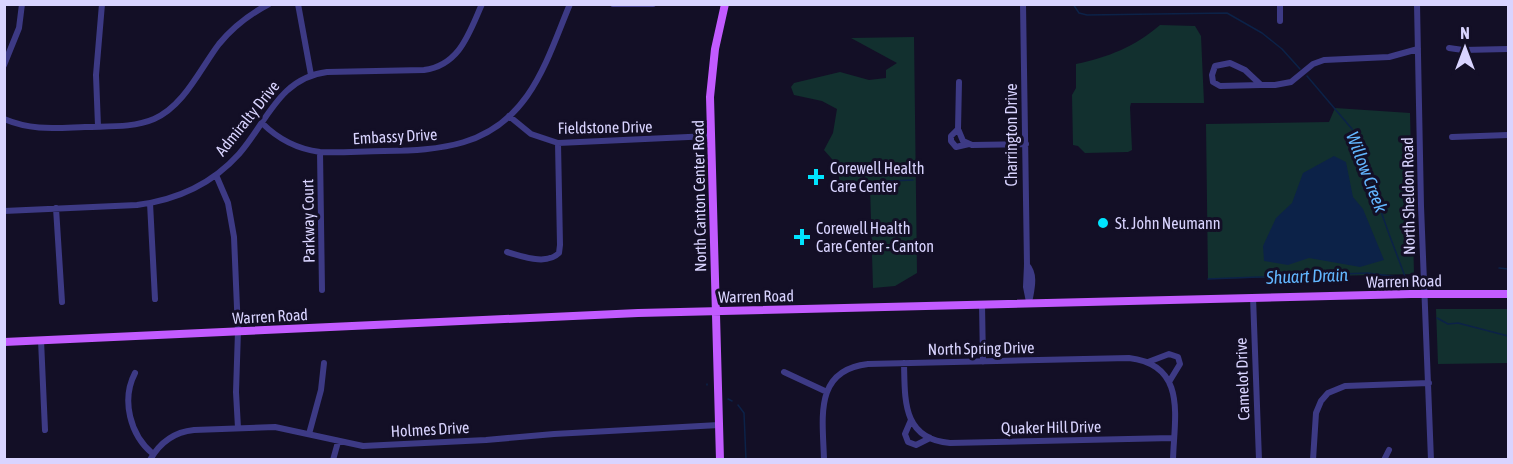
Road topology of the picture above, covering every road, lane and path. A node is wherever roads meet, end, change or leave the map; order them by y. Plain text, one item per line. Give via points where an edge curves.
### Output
1 (22, 4) edge
2 (102, 4) edge
3 (269, 4) edge
4 (298, 4) edge
5 (482, 4) edge
6 (570, 4) edge
7 (613, 4) edge
8 (653, 4) edge
9 (725, 4) edge
10 (1023, 4) edge
11 (1280, 4) edge
12 (1417, 4) edge
13 (1281, 21) dead end
14 (1449, 48) dead end
15 (1418, 49) junction
16 (1509, 49) edge
17 (4, 65) edge
18 (311, 75) junction
19 (959, 82) dead end
20 (1261, 85) junction
21 (509, 116) junction
22 (4, 119) edge
23 (261, 123) junction
24 (98, 126) junction
25 (958, 129) junction
26 (1509, 135) edge
27 (710, 136) junction
28 (1452, 137) dead end
29 (558, 143) junction
30 (969, 144) junction
31 (1026, 144) junction
32 (320, 152) junction
33 (216, 175) junction
34 (150, 203) junction
35 (56, 208) junction
36 (4, 211) edge
37 (507, 252) dead end
38 (322, 290) dead end
39 (1425, 294) junction
40 (1509, 294) edge
41 (1253, 297) junction
42 (155, 298) dead end
43 (62, 302) dead end
44 (1029, 302) junction
45 (982, 304) junction
46 (715, 310) junction
47 (238, 331) junction
48 (41, 340) junction
49 (4, 342) edge
50 (983, 362) junction
51 (1148, 362) junction
52 (324, 363) dead end
53 (904, 363) junction
54 (784, 372) dead end
55 (135, 373) dead end
56 (1169, 382) junction
57 (1429, 383) junction
58 (826, 392) junction
59 (911, 420) junction
60 (719, 424) junction
61 (238, 428) junction
62 (45, 430) dead end
63 (309, 434) junction
64 (930, 438) junction
65 (1173, 438) junction
66 (338, 441) junction
67 (1389, 450) dead end
68 (151, 457) edge
69 (333, 459) edge
70 (720, 459) edge
71 (824, 459) edge
72 (1173, 459) edge
73 (1259, 459) edge
74 (1313, 459) edge
75 (1384, 459) edge
76 (1431, 459) edge

1 - 17 street via 19,28
2 - 24 street via 96,75
3 - 24 street via 226,37 164,113 140,123
4 - 18 street
5 - 18 street, Admiralty Drive via 461,49 440,66
6 - 21 street, Embassy Drive via 537,79
7 - 8 street
9 - 27 main road, North Canton Center Road via 713,65
10 - 31 street, Charrington Drive
11 - 13 street
12 - 15 street, North Sheldon Road
14 - 16 street
15 - 20 street via 1389,57 1324,60 1291,82
15 - 39 street, North Sheldon Road
18 - 23 street, Admiralty Drive via 286,90
19 - 25 street
20 - 20 street via 1220,86 1213,82 1212,75 1215,66 1230,63
21 - 29 street, Fieldstone Drive via 531,134
21 - 32 street, Embassy Drive via 478,137 443,148
22 - 24 street via 34,128
23 - 32 street, Embassy Drive via 289,143
23 - 33 street, Admiralty Drive
25 - 30 street
25 - 30 street via 951,136 952,144
26 - 28 street
27 - 29 street, Fieldstone Drive
27 - 46 main road, North Canton Center Road
29 - 37 street via 560,250 550,258 529,259
30 - 31 street
31 - 44 street, Charrington Drive
32 - 38 street, Parkway Court
33 - 34 street, Admiralty Drive via 182,194
33 - 47 street via 233,225
34 - 35 street, Admiralty Drive
34 - 42 street
35 - 36 street, Admiralty Drive
35 - 43 street
39 - 40 main road, Warren Road
39 - 41 main road, Warren Road
39 - 57 street, North Sheldon Road
41 - 44 main road, Warren Road
41 - 73 street, Camelot Drive
44 - 45 main road, Warren Road
45 - 46 main road, Warren Road
45 - 50 street
46 - 47 main road, Warren Road
46 - 60 main road, North Canton Center Road
47 - 48 main road, Warren Road
47 - 61 street
48 - 49 main road, Warren Road
48 - 62 street
50 - 51 street, North Spring Drive via 1129,358
50 - 53 street, North Spring Drive
51 - 56 street, North Spring Drive
51 - 56 street, North Spring Drive via 1169,354 1178,357 1180,364
52 - 63 street
53 - 58 street, North Spring Drive via 853,367 837,376
53 - 59 street, Quaker Hill Drive via 905,404
54 - 58 street
55 - 68 street via 129,394 131,424
56 - 65 street via 1176,402
57 - 74 street via 1345,386 1333,390 1323,398 1315,417
57 - 76 street, North Sheldon Road
58 - 71 street
59 - 64 street
59 - 64 street, Quaker Hill Drive via 905,434 908,442 916,445
60 - 66 street, Holmes Drive via 363,446
60 - 70 main road, North Canton Center Road
61 - 63 street, Holmes Drive via 275,427
61 - 68 street, Holmes Drive via 182,432 166,440
63 - 66 street, Holmes Drive
64 - 65 street, Quaker Hill Drive via 950,443
65 - 72 street
66 - 69 street
67 - 75 street

